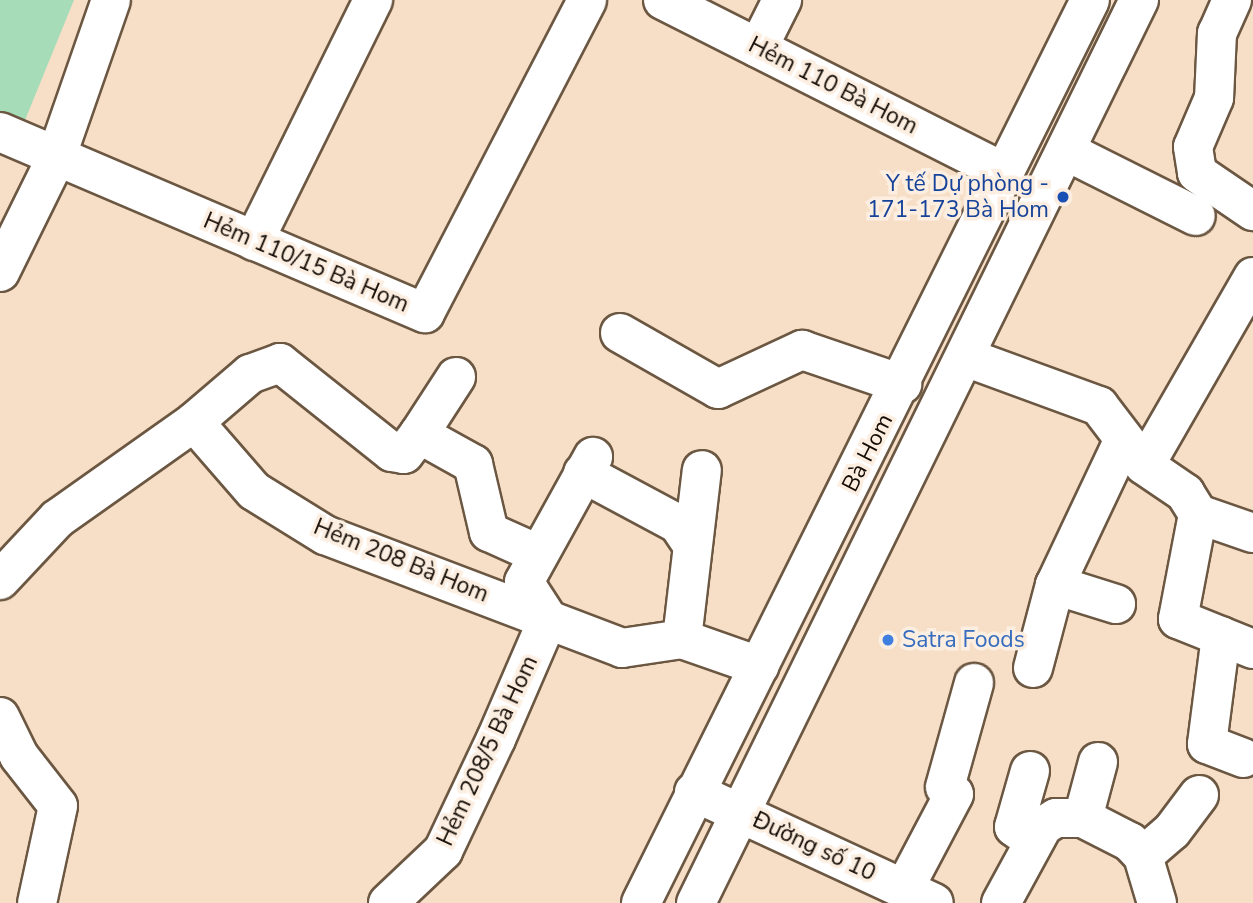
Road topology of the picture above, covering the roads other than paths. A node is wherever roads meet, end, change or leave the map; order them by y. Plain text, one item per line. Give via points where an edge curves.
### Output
1 (111, 0) edge
2 (373, 0) edge
3 (587, 0) edge
4 (663, 0) edge
5 (782, 0) edge
6 (1090, 0) edge
7 (1139, 0) edge
8 (1232, 0) edge
9 (758, 48) junction
10 (0, 132) edge
11 (1066, 151) junction
12 (56, 158) junction
13 (1004, 172) junction
14 (1253, 211) edge
15 (1196, 216) dead end
16 (254, 241) junction
17 (0, 272) edge
18 (1253, 277) edge
19 (620, 333) dead end
20 (965, 358) junction
21 (456, 377) dead end
22 (902, 384) junction
23 (194, 422) junction
24 (419, 433) junction
25 (1134, 453) junction
26 (702, 470) dead end
27 (1198, 514) junction
28 (1253, 533) edge
29 (690, 541) junction
30 (538, 554) junction
31 (0, 580) edge
32 (1055, 585) junction
33 (1116, 604) dead end
34 (548, 620) junction
35 (682, 639) junction
36 (1237, 642) edge
37 (759, 666) junction
38 (1033, 668) dead end
39 (974, 683) dead end
40 (0, 717) edge
41 (1243, 758) dead end
42 (1098, 762) dead end
43 (1030, 771) dead end
44 (694, 792) junction
45 (1199, 795) dead end
46 (741, 813) junction
47 (1083, 818) junction
48 (1034, 841) junction
49 (1143, 856) junction
50 (920, 896) edge
51 (37, 903) edge
52 (388, 903) edge
53 (640, 903) edge
54 (696, 903) edge
55 (1001, 903) edge
56 (1157, 903) edge

1 - 12 main road
2 - 16 main road
3 - 16 main road, Hẻm 110/15 Bà Hom via 425,313
4 - 9 main road, Hẻm 110 Bà Hom
5 - 9 main road
6 - 13 main road, Bà Hom
7 - 11 main road, Bà Hom
8 - 14 main road via 1217,33 1214,98 1193,147 1197,173
9 - 13 main road, Hẻm 110 Bà Hom
10 - 12 main road, Hẻm 110/15 Bà Hom
11 - 15 main road
11 - 20 main road, Bà Hom
12 - 16 main road, Hẻm 110/15 Bà Hom
12 - 17 main road
13 - 22 main road, Bà Hom
18 - 25 main road
19 - 22 main road via 718,389 803,350
20 - 25 main road via 1098,406
20 - 46 main road, Bà Hom
21 - 24 main road
22 - 37 main road, Bà Hom
23 - 24 main road via 250,374 279,363 392,452 404,454
23 - 31 main road via 57,519
23 - 34 main road, Hẻm 208 Bà Hom via 254,491 324,535
24 - 30 main road via 473,464 488,532
25 - 27 main road via 1185,493
25 - 32 main road
26 - 29 main road
27 - 28 main road
27 - 36 main road via 1178,619
29 - 30 main road via 678,524 588,465
29 - 35 main road
30 - 34 main road via 524,582
32 - 33 main road
32 - 38 main road
34 - 35 main road, Hẻm 208 Bà Hom via 622,648
34 - 52 main road, Hẻm 208/5 Bà Hom via 443,851
35 - 37 main road, Hẻm 208 Bà Hom
36 - 41 main road via 1207,744
37 - 44 main road, Bà Hom
39 - 50 main road via 945,787 954,794
40 - 51 main road via 19,756 58,806
42 - 47 main road
43 - 48 main road via 1014,827
44 - 46 main road, Đường số 10
44 - 53 main road, Bà Hom
45 - 49 main road via 1172,831
46 - 50 main road, Đường số 10
46 - 54 main road, Bà Hom
47 - 48 main road via 1056,818
47 - 49 main road
48 - 55 main road
49 - 56 main road

